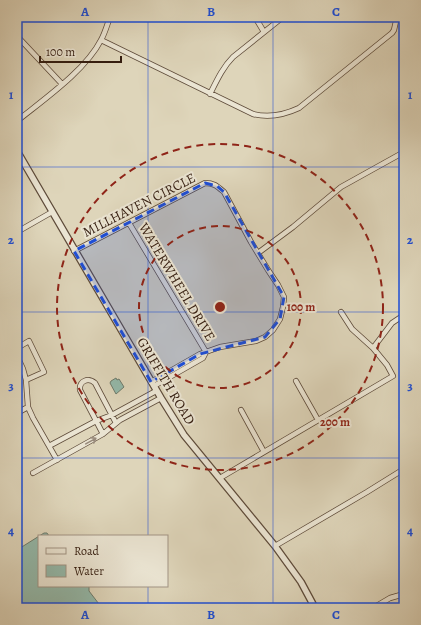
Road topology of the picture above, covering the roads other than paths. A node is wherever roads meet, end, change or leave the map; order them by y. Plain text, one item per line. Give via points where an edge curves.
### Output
1 (110, 17) edge
2 (255, 17) edge
3 (283, 17) edge
4 (396, 21) dead end
5 (264, 32) junction
6 (17, 36) edge
7 (101, 40) junction
8 (62, 84) junction
9 (210, 94) junction
10 (17, 121) edge
11 (17, 152) edge
12 (404, 152) edge
13 (52, 212) junction
14 (129, 223) junction
15 (17, 232) edge
16 (74, 251) junction
17 (258, 253) junction
18 (341, 312) dead end
19 (404, 315) edge
20 (17, 348) edge
21 (372, 348) junction
22 (206, 352) junction
23 (17, 356) edge
24 (26, 380) junction
25 (296, 381) dead end
26 (154, 386) junction
27 (161, 398) junction
28 (28, 407) junction
29 (241, 410) dead end
30 (17, 413) edge
31 (112, 415) junction
32 (318, 420) junction
33 (96, 421) junction
34 (116, 423) junction
35 (103, 434) junction
36 (50, 446) junction
37 (264, 452) junction
38 (57, 460) junction
39 (404, 469) edge
40 (33, 473) dead end
41 (220, 478) junction
42 (275, 546) junction
43 (404, 594) edge
44 (315, 608) edge
45 (373, 608) edge

1 - 7 street
2 - 5 street
3 - 5 street
4 - 9 street via 392,33 299,108 290,112 259,116
5 - 9 street via 225,66
6 - 8 street
7 - 8 street via 92,55
7 - 9 street
8 - 10 street
11 - 13 street, GRIFFITH ROAD
12 - 17 street via 341,187
13 - 15 street
13 - 16 street, GRIFFITH ROAD
14 - 16 street, MILLHAVEN CIRCLE
14 - 17 street, MILLHAVEN CIRCLE via 205,183 211,183 224,192
14 - 22 street, WATERWHEEL DRIVE
16 - 26 street, GRIFFITH ROAD
17 - 22 street, MILLHAVEN CIRCLE via 284,297 280,319 265,337
18 - 21 street via 352,329
19 - 21 street via 392,323
20 - 24 street via 29,341 44,372
21 - 32 street via 393,376
22 - 26 street, MILLHAVEN CIRCLE
23 - 24 street
24 - 28 street
25 - 32 street
26 - 27 street, GRIFFITH ROAD
26 - 31 street, MILLHAVEN CIRCLE
27 - 34 street
27 - 41 street, GRIFFITH ROAD via 184,435
28 - 30 street
28 - 36 street
29 - 37 street
31 - 33 street, MILLHAVEN CIRCLE
31 - 33 street via 95,383 87,380 79,387
31 - 34 street
32 - 37 street
33 - 35 street
33 - 36 street, MILLHAVEN CIRCLE
34 - 35 street
38 -> 35 street
36 - 38 street
37 - 41 street
38 - 40 street
39 - 42 street
41 - 42 street, GRIFFITH ROAD
42 - 44 street, GRIFFITH ROAD via 301,582
43 - 45 street via 390,598

